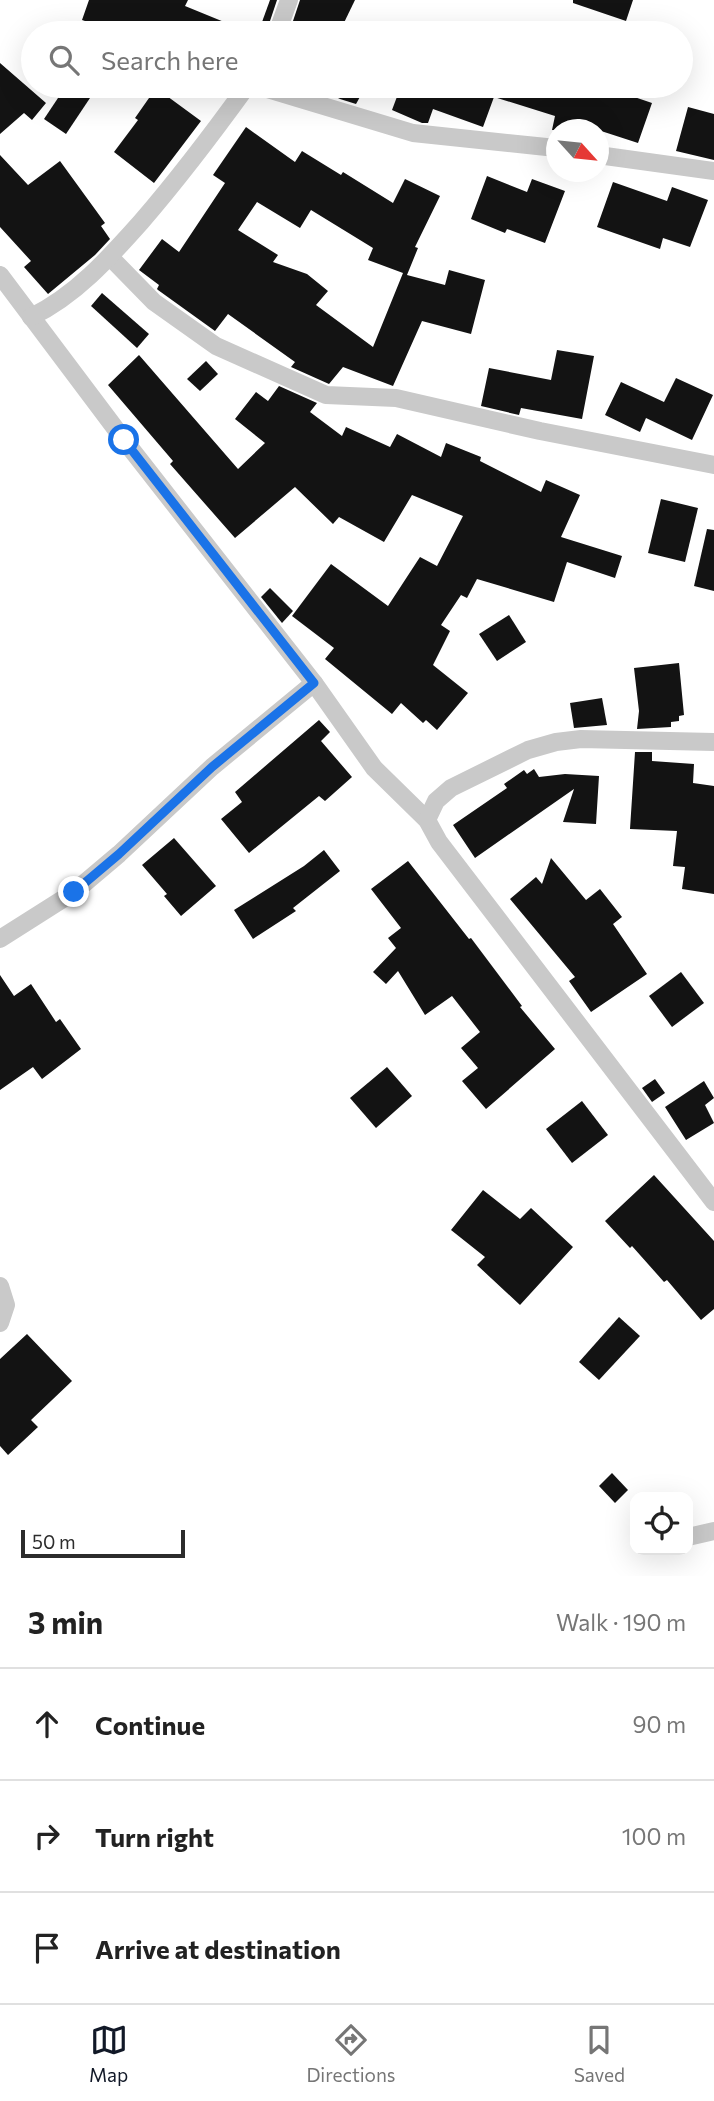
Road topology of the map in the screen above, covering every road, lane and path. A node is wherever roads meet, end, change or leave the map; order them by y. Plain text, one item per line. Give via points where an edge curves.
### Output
1 (289, 0) edge
2 (281, 21) edge
3 (238, 98) edge
4 (297, 98) edge
5 (546, 147) edge
6 (609, 157) edge
7 (714, 171) edge
8 (110, 257) junction
9 (0, 275) edge
10 (31, 317) junction
11 (714, 465) edge
12 (314, 683) junction
13 (714, 741) edge
14 (396, 792) junction
15 (436, 800) junction
16 (427, 820) junction
17 (0, 939) edge
18 (714, 1202) edge
19 (0, 1286) edge
20 (0, 1324) edge
21 (714, 1531) edge
22 (693, 1536) edge

1 - 2 street
3 - 8 street via 184,173
4 - 5 street via 414,133
6 - 7 street
8 - 10 street
8 - 11 street via 154,302 216,346 326,395 396,398 540,432
9 - 10 street
10 - 12 street
12 - 14 street
12 - 17 street via 212,767 74,892
13 - 15 street via 556,741 481,771
14 - 15 street
14 - 16 street
15 - 16 street
16 - 18 street via 439,842
19 - 20 street via 6,1305
21 - 22 street

